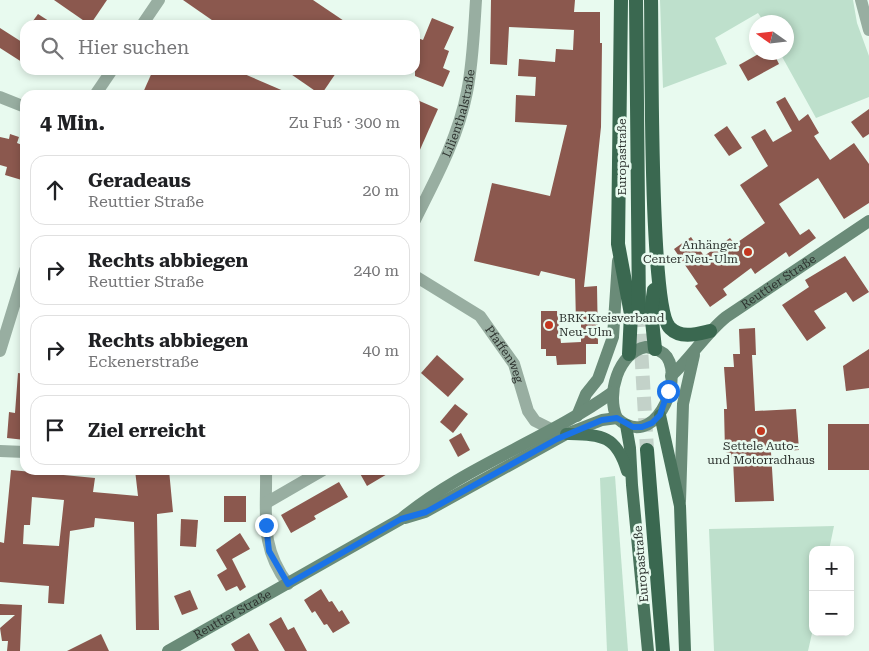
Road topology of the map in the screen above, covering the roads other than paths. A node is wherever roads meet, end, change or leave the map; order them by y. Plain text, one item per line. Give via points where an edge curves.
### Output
1 (159, 0) edge
2 (476, 0) edge
3 (621, 0) edge
4 (636, 0) edge
5 (651, 0) edge
6 (861, 0) edge
7 (145, 20) edge
8 (869, 30) edge
9 (109, 75) edge
10 (98, 90) edge
11 (0, 97) edge
12 (20, 105) edge
13 (420, 210) edge
14 (869, 221) edge
15 (618, 244) junction
16 (658, 265) junction
17 (420, 279) edge
18 (20, 286) edge
19 (639, 313) tunnel mouth
20 (710, 330) junction
21 (0, 351) edge
22 (696, 351) junction
23 (661, 352) junction
24 (629, 354) junction
25 (671, 376) junction
26 (613, 392) junction
27 (660, 415) junction
28 (576, 416) junction
29 (621, 422) junction
30 (551, 429) junction
31 (566, 434) junction
32 (0, 450) edge
33 (647, 450) tunnel mouth
34 (20, 452) edge
35 (266, 475) edge
36 (314, 475) edge
37 (632, 485) junction
38 (266, 503) junction
39 (680, 506) junction
40 (401, 519) junction
41 (288, 584) junction
42 (663, 649) edge
43 (168, 651) edge
44 (648, 651) edge
45 (685, 651) edge

1 - 7 street
2 - 13 street, Lilienthalstraße via 467,91 459,122
3 - 15 highway
4 - 19 highway, Europastraße
5 - 16 highway
6 - 8 street
9 - 10 street
11 - 12 street
14 - 20 main road, Reuttier Straße
15 - 24 highway via 631,314
15 - 28 main road via 613,336 598,379 586,394
16 - 20 highway via 663,316 670,329 688,336
16 - 23 highway via 651,311
17 - 30 street, Pfaffenweg via 480,316 514,364 528,411 535,422
18 - 21 street
20 - 22 main road, Reuttier Straße
22 - 23 main road
22 - 25 main road, Reuttier Straße
22 - 39 main road via 683,404
23 - 24 main road via 646,347 637,348
23 - 25 main road
24 - 26 main road
25 - 27 main road
26 - 28 main road, Reuttier Straße
26 - 29 main road via 612,403
27 - 29 main road, Reuttier Straße via 642,427
27 - 39 main road
28 - 30 main road, Reuttier Straße
29 - 31 main road, Reuttier Straße via 602,420
29 - 37 main road via 630,448
30 - 40 main road, Reuttier Straße via 426,498
31 - 37 main road via 596,435 611,441 621,452
31 - 40 main road, Reuttier Straße via 426,512
32 - 34 street
33 - 42 highway, Europastraße
35 - 38 street
36 - 38 street
37 - 44 main road
38 - 41 street via 269,551
39 - 45 main road
40 - 41 main road, Reuttier Straße
41 - 43 main road, Reuttier Straße

